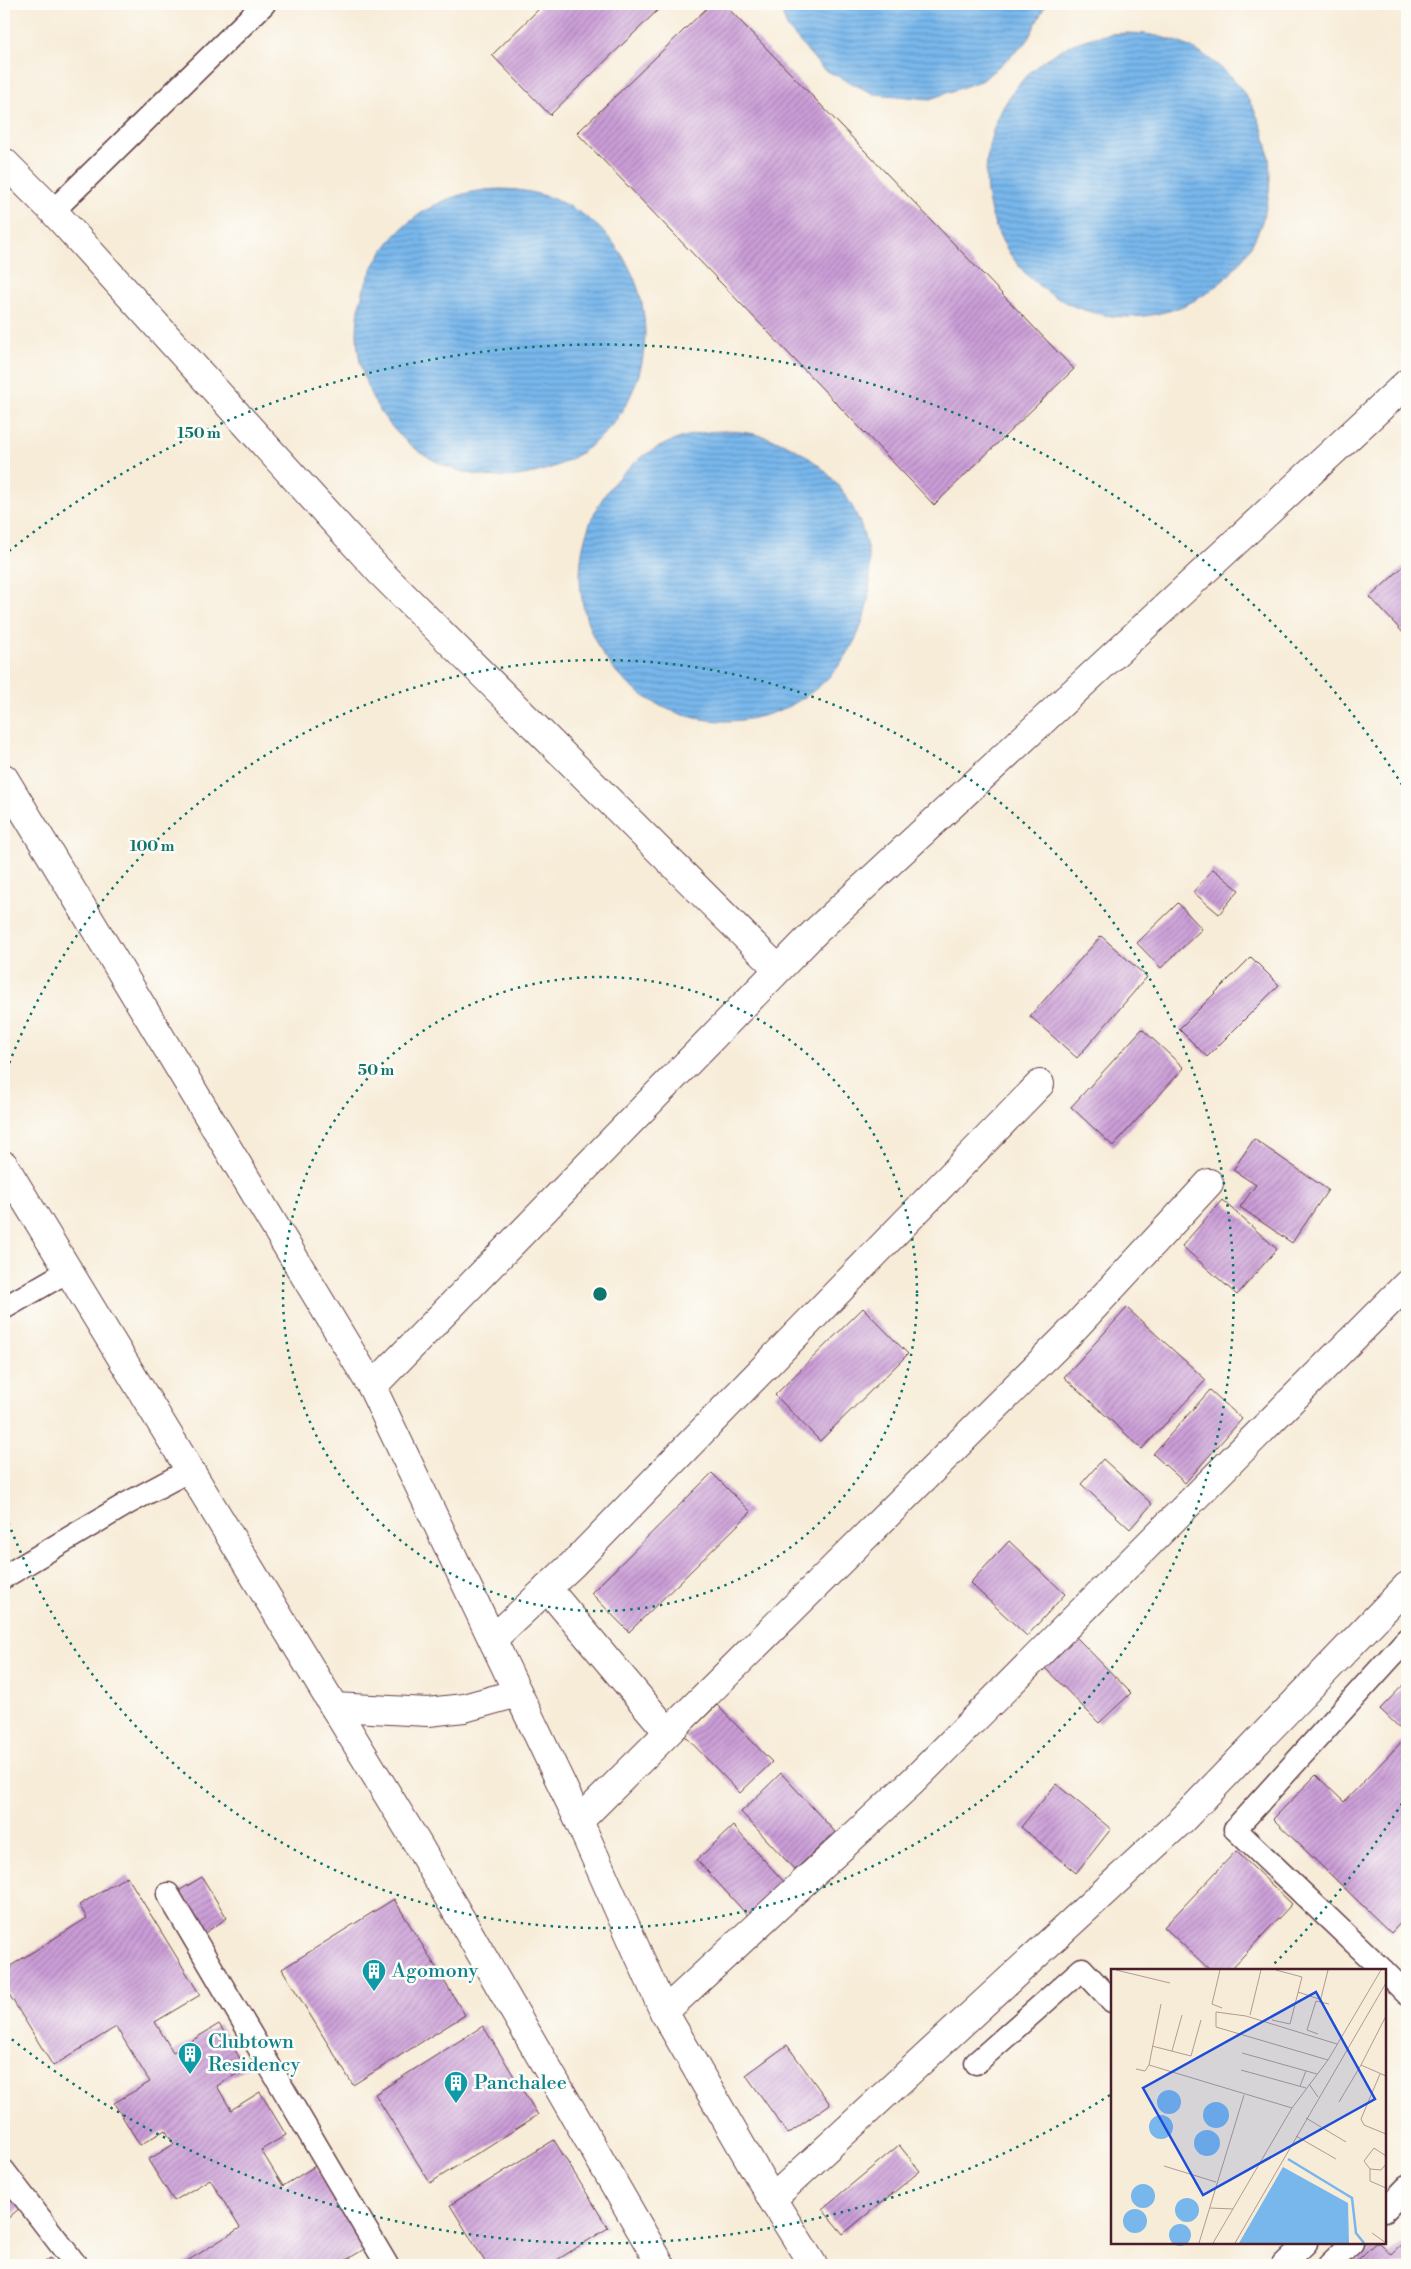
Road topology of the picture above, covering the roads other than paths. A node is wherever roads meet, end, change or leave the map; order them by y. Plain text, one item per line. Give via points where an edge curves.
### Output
1 (264, 4) edge
2 (4, 162) edge
3 (54, 211) junction
4 (1407, 383) edge
5 (4, 778) edge
6 (778, 970) junction
7 (1040, 1084) dead end
8 (4, 1165) edge
9 (1209, 1182) dead end
10 (68, 1270) junction
11 (1407, 1284) edge
12 (5, 1307) edge
13 (372, 1387) junction
14 (190, 1470) junction
15 (4, 1577) edge
16 (1407, 1586) edge
17 (547, 1588) junction
18 (492, 1639) junction
19 (1407, 1640) edge
20 (518, 1693) junction
21 (334, 1707) junction
22 (668, 1732) junction
23 (579, 1821) junction
24 (168, 1894) dead end
25 (1382, 1969) edge
26 (1386, 1973) edge
27 (1407, 1994) edge
28 (1111, 2000) edge
29 (664, 2012) junction
30 (976, 2063) dead end
31 (4, 2171) edge
32 (1407, 2187) edge
33 (772, 2199) junction
34 (1386, 2209) edge
35 (1305, 2244) edge
36 (1351, 2244) edge
37 (1288, 2264) edge
38 (76, 2265) edge
39 (387, 2265) edge
40 (662, 2265) edge
41 (813, 2265) edge
42 (1329, 2265) edge

1 - 3 lane
2 - 3 street
3 - 6 street via 380,572
4 - 6 street via 829,918
5 - 13 street
6 - 13 street
7 - 17 street
8 - 10 street
9 - 22 street via 1067,1336
10 - 12 lane
10 - 14 street
11 - 29 street via 912,1782
13 - 18 street
14 - 15 lane via 128,1502
14 - 21 street
16 - 33 street via 1182,1820
17 - 18 street
17 - 22 street
18 - 20 street
19 - 25 lane via 1235,1829
20 - 21 street via 464,1708 428,1712
20 - 23 street
21 - 40 street via 417,1842
22 - 23 street
23 - 29 street
24 - 39 lane
26 - 27 lane
28 - 30 lane via 1082,1969
29 - 33 street
31 - 38 lane
32 - 34 lane
33 - 41 street
35 - 37 lane
36 - 42 lane

